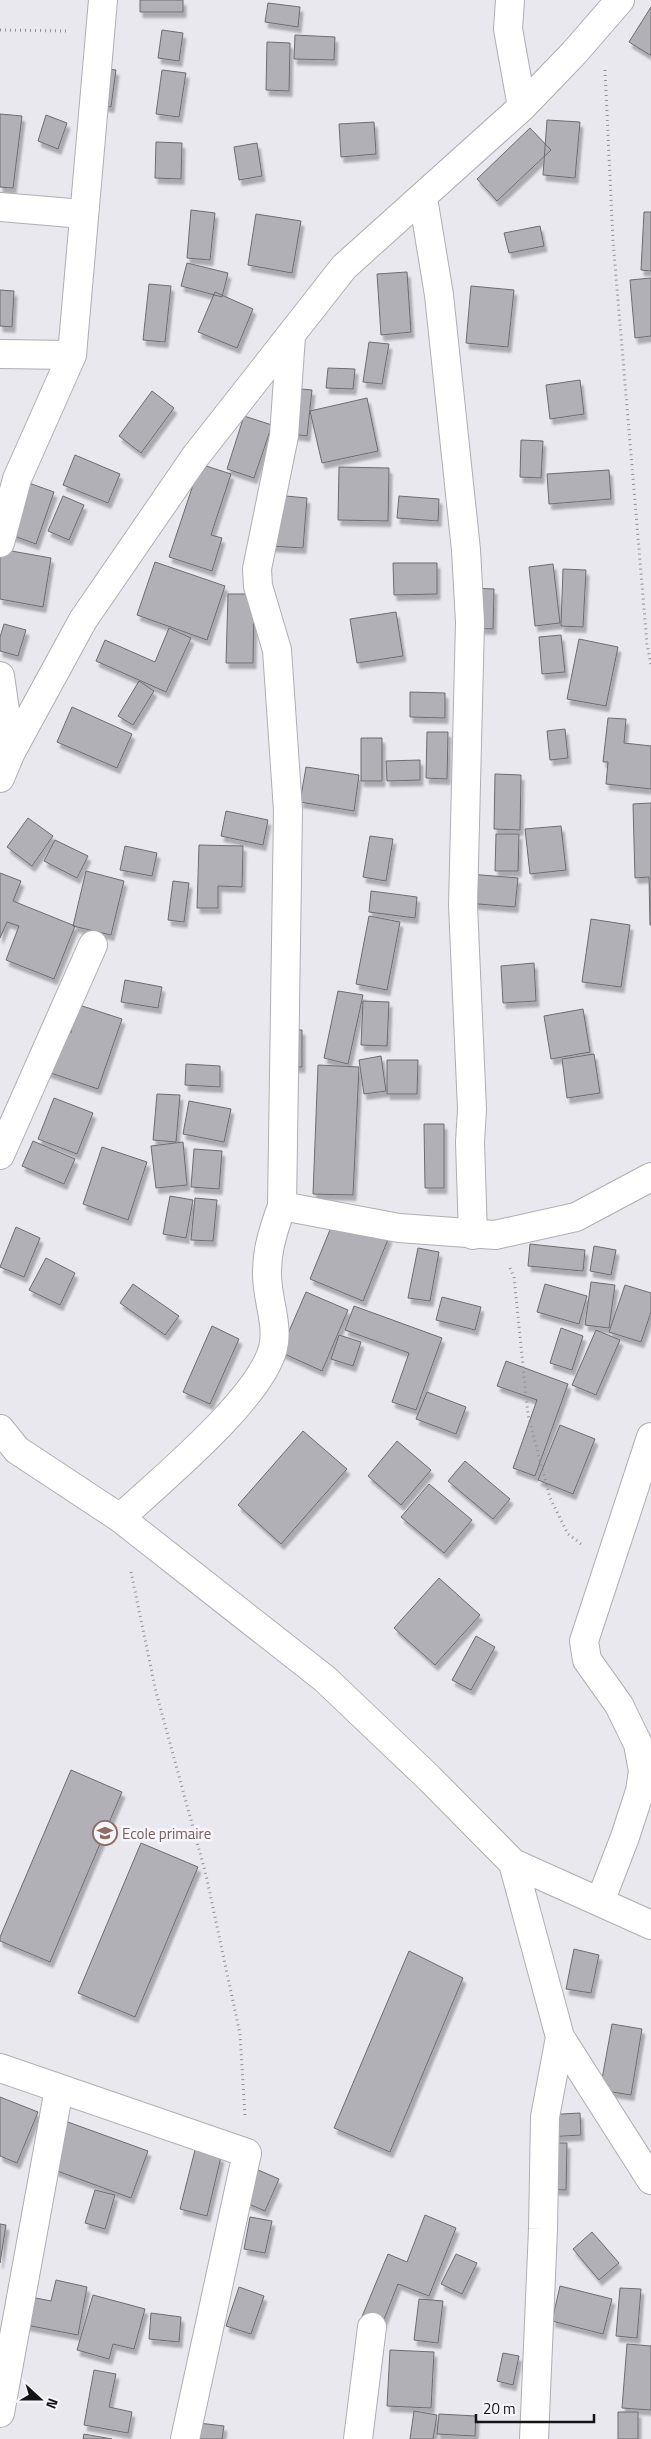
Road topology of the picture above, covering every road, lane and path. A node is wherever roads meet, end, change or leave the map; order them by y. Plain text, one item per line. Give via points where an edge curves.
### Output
1 (103, 0) edge
2 (510, 0) edge
3 (611, 10) edge
4 (0, 30) edge
5 (99, 32) junction
6 (522, 107) junction
7 (422, 198) junction
8 (0, 207) edge
9 (83, 214) junction
10 (290, 336) junction
11 (0, 354) edge
12 (72, 355) junction
13 (0, 543) edge
14 (651, 665) edge
15 (0, 676) edge
16 (11, 752) junction
17 (0, 778) edge
18 (93, 945) dead end
19 (0, 1155) edge
20 (651, 1176) edge
21 (282, 1206) junction
22 (484, 1235) junction
23 (0, 1429) edge
24 (651, 1437) edge
25 (120, 1518) junction
26 (609, 1566) junction
27 (644, 1739) edge
28 (513, 1863) junction
29 (600, 1902) junction
30 (651, 1926) edge
31 (560, 2037) junction
32 (0, 2068) edge
33 (60, 2089) junction
34 (247, 2153) junction
35 (651, 2180) edge
36 (372, 2327) dead end
37 (0, 2413) edge
38 (185, 2439) edge
39 (358, 2439) edge
40 (534, 2439) edge

1 - 5 street
2 - 6 street via 508,29
3 - 6 street
3 - 14 path via 612,241
4 - 5 path
5 - 9 street
6 - 7 street
7 - 10 street via 344,267
7 - 22 street via 439,295 466,550 470,622 463,906 472,1109 470,1142
8 - 9 street
9 - 12 street
10 - 16 street via 195,458 84,620
10 - 21 street via 284,436 257,569 258,586 277,650 288,810
11 - 12 street
12 - 13 street via 17,479
15 - 16 street
16 - 17 street
18 - 19 street
20 - 22 street via 576,1218
21 - 22 street via 399,1228
21 - 25 street via 270,1239 267,1267 274,1346 267,1364 257,1381 213,1431
22 - 26 path via 514,1277 528,1415 550,1498 568,1534
23 - 25 street via 17,1450
24 - 26 street
25 - 28 street via 326,1679
25 - 34 path via 156,1692 206,1875 240,2034
26 - 27 street via 585,1634 584,1647 587,1660
27 - 29 street via 642,1781
28 - 29 street
28 - 31 street
29 - 30 street
31 - 35 street
31 - 40 street via 545,2117
32 - 33 street
33 - 34 street
33 - 37 street
34 - 38 street
36 - 39 street

